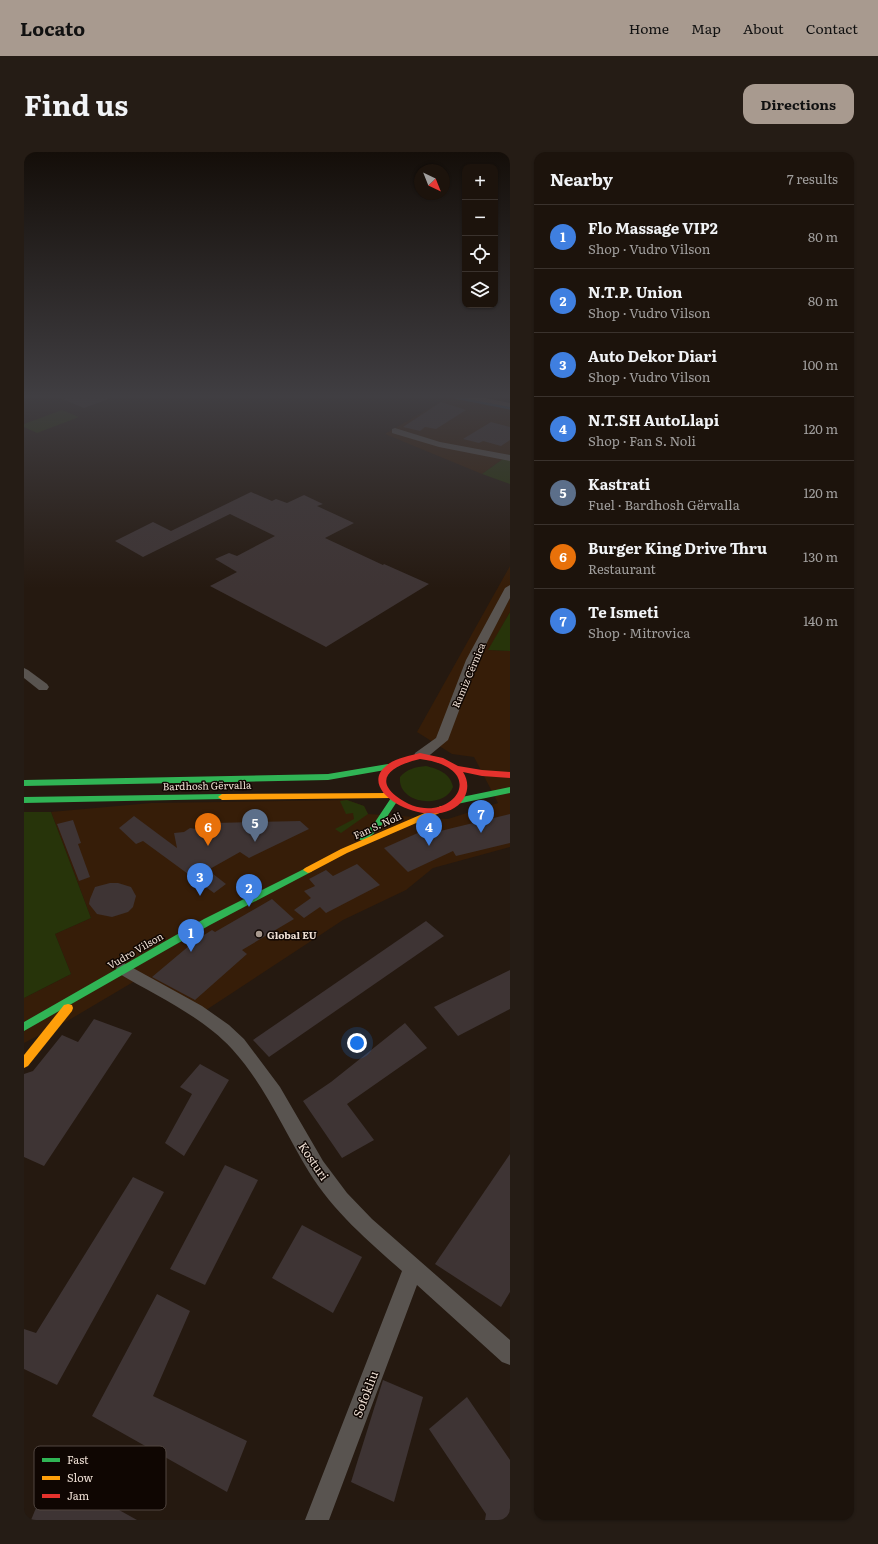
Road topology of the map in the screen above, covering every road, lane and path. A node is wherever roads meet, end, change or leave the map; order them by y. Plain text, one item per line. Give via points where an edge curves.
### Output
1 (510, 588) edge
2 (24, 672) edge
3 (43, 687) dead end
4 (442, 740) junction
5 (420, 756) junction
6 (452, 766) junction
7 (388, 767) junction
8 (510, 775) edge
9 (24, 783) edge
10 (510, 790) edge
11 (392, 798) junction
12 (24, 800) edge
13 (457, 801) junction
14 (441, 809) junction
15 (344, 852) junction
16 (124, 969) junction
17 (79, 995) junction
18 (24, 1027) edge
19 (24, 1063) edge
20 (413, 1268) junction
21 (510, 1354) edge
22 (317, 1520) edge

1 - 4 street, Ramiz Cërnica via 472,660
2 - 3 street
4 - 5 street
4 - 6 street
5 - 6 main road via 435,758
5 - 7 main road via 407,757
6 - 8 main road via 482,773
6 - 13 main road via 462,776 465,785 463,794
7 - 9 main road, Bardhosh Gërvalla via 328,777
7 - 11 main road via 382,781 384,789
10 - 13 main road
11 - 12 main road, Bardhosh Gërvalla via 334,795
11 - 14 main road via 404,806 416,809
11 - 15 main road via 376,827
13 - 14 main road
14 - 15 main road, Fan S. Noli
15 - 16 main road, Vudro Vilson via 208,922
16 - 17 main road, Vudro Vilson
16 - 20 street, Kosturi via 196,1011 238,1044 274,1092 299,1140 340,1199 364,1226
17 - 18 main road, Vudro Vilson
17 - 19 main road
20 - 21 street, Kosturi
20 - 22 street, Sofokliu

